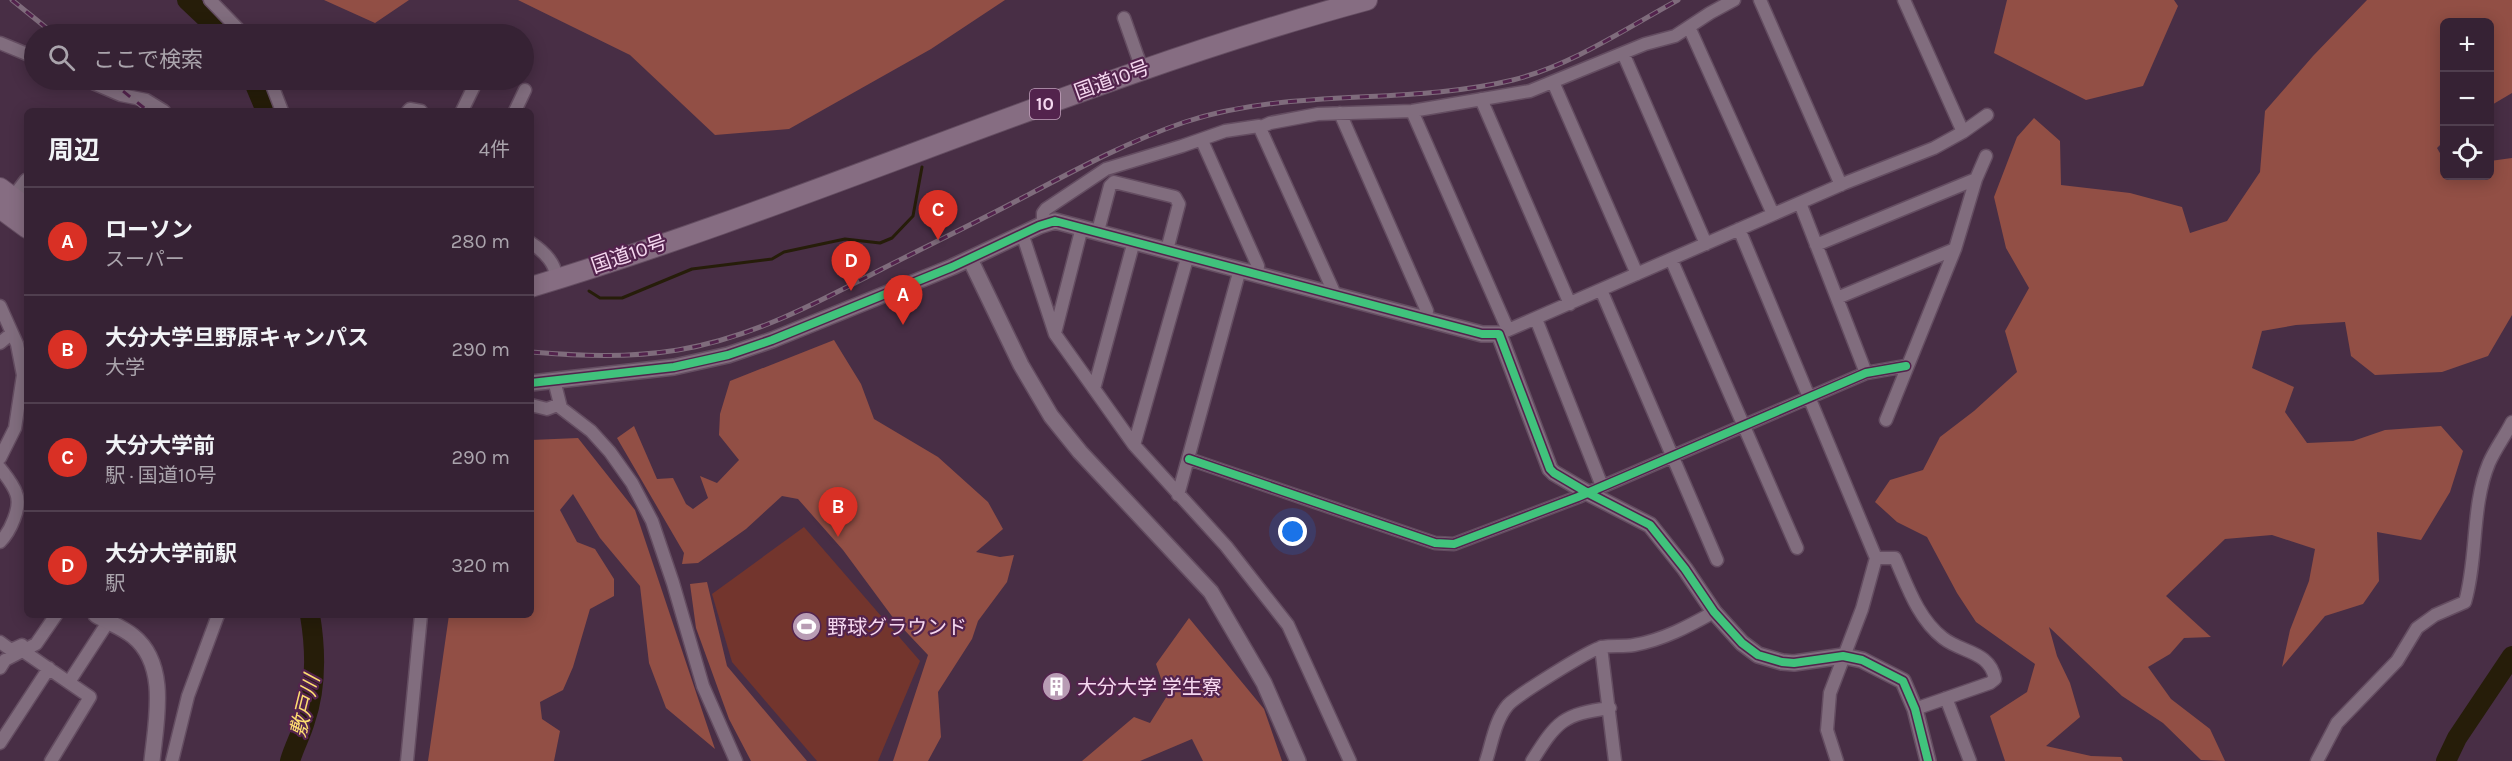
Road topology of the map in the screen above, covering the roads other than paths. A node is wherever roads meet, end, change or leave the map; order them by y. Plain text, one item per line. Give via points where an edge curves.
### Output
1 (210, 0) edge
2 (1367, 0) edge
3 (1734, 0) edge
4 (1760, 0) edge
5 (1904, 0) edge
6 (1124, 18) dead end
7 (233, 24) edge
8 (1689, 27) junction
9 (0, 43) edge
10 (24, 53) edge
11 (1623, 53) junction
12 (1142, 69) junction
13 (1553, 82) junction
14 (109, 90) edge
15 (274, 90) edge
16 (472, 90) edge
17 (525, 90) dead end
18 (1481, 99) junction
19 (159, 108) edge
20 (281, 108) edge
21 (463, 108) edge
22 (516, 108) edge
23 (1412, 111) junction
24 (1340, 113) junction
25 (1987, 115) dead end
26 (1261, 127) junction
27 (1963, 132) junction
28 (1203, 143) dead end
29 (1986, 156) dead end
30 (1976, 179) junction
31 (24, 185) edge
32 (1841, 185) junction
33 (1800, 203) junction
34 (7, 205) edge
35 (1773, 214) junction
36 (1043, 224) junction
37 (24, 225) edge
38 (1082, 227) junction
39 (1739, 229) junction
40 (1098, 231) junction
41 (1022, 233) junction
42 (1134, 241) junction
43 (1706, 244) junction
44 (1816, 245) junction
45 (534, 247) edge
46 (1955, 249) junction
47 (1167, 250) junction
48 (1188, 255) junction
49 (970, 259) junction
50 (1671, 259) junction
51 (1240, 269) junction
52 (534, 273) edge
53 (554, 273) junction
54 (1257, 274) junction
55 (1637, 274) junction
56 (534, 284) edge
57 (1601, 290) junction
58 (1331, 294) junction
59 (1837, 298) junction
60 (1570, 304) junction
61 (0, 306) edge
62 (1536, 318) junction
63 (1425, 319) junction
64 (1504, 332) junction
65 (12, 333) junction
66 (1055, 334) junction
67 (0, 343) edge
68 (1906, 366) junction
69 (1866, 373) junction
70 (554, 380) junction
71 (534, 383) edge
72 (1094, 389) junction
73 (1810, 398) junction
74 (560, 404) junction
75 (534, 406) edge
76 (1886, 420) dead end
77 (2512, 422) edge
78 (1744, 426) junction
79 (1134, 445) junction
80 (1673, 456) junction
81 (0, 458) edge
82 (1189, 459) junction
83 (0, 468) edge
84 (1602, 486) junction
85 (1588, 493) junction
86 (1178, 495) junction
87 (0, 542) edge
88 (1797, 548) dead end
89 (1876, 558) junction
90 (1718, 560) dead end
91 (1714, 612) junction
92 (54, 618) edge
93 (217, 618) edge
94 (421, 618) edge
95 (102, 619) edge
96 (0, 642) edge
97 (1601, 647) junction
98 (26, 650) junction
99 (1843, 656) junction
100 (2, 662) edge
101 (48, 668) junction
102 (69, 682) junction
103 (1946, 698) junction
104 (1610, 708) junction
105 (1915, 709) junction
106 (0, 743) edge
107 (51, 761) edge
108 (152, 761) edge
109 (172, 761) edge
110 (407, 761) edge
111 (736, 761) edge
112 (1298, 761) edge
113 (1350, 761) edge
114 (1486, 761) edge
115 (1532, 761) edge
116 (1616, 761) edge
117 (1837, 761) edge
118 (1929, 761) edge
119 (1970, 761) edge
120 (2317, 761) edge

1 - 7 street
2 - 12 highway, 国道10号 / 10
3 - 8 street
4 - 32 street
5 - 27 street
6 - 12 street
8 - 11 street via 1675,36
8 - 35 street
9 - 10 street
11 - 13 street
11 - 43 street
12 - 53 highway, 国道10号 / 10 via 726,220
13 - 18 street via 1530,91
13 - 55 street
14 - 19 street via 146,100
15 - 20 street
16 - 21 street
17 - 22 street
18 - 23 street
18 - 60 street
23 - 24 street
23 - 64 street
24 - 26 street
24 - 63 street via 1427,311
25 - 27 street
26 - 36 street via 1225,131 1106,169 1052,203 1043,213
26 - 58 street via 1333,290
27 - 32 street
28 - 54 street via 1258,266
29 - 30 street
30 - 44 street
30 - 46 street
31 - 34 street
32 - 33 street
33 - 35 street
33 - 44 street
34 - 37 highway
35 - 39 street
36 - 38 street via 1059,221
36 - 41 street
38 - 40 street
38 - 66 street
39 - 43 street
39 - 73 street
40 - 42 street
40 - 47 street via 1111,184 1117,182 1174,197 1178,201
41 - 49 street
41 - 66 street
42 - 47 street
42 - 72 street
43 - 50 street
44 - 59 street
45 - 53 street
46 - 59 street
46 - 68 street
47 - 48 street
48 - 51 street
48 - 79 street
49 - 70 street via 728,355 674,367
49 - 112 street via 1025,373 1051,416 1211,592 1264,683
50 - 55 street
50 - 78 street
51 - 54 street
51 - 82 street
52 - 53 highway, 国道10号 / 10
53 - 56 highway, 国道10号 / 10
54 - 58 street
55 - 57 street
57 - 60 street
57 - 80 street
58 - 63 street
59 - 69 street
60 - 62 street
61 - 65 street
62 - 64 street
62 - 84 street
63 - 64 street via 1482,334
64 - 85 street via 1550,469
65 - 67 street
65 - 81 street via 20,357 22,389 15,428
66 - 72 street
68 - 69 street
68 - 76 street
69 - 73 street
70 - 71 street
70 - 74 street
72 - 79 street
73 - 78 street
73 - 89 street
74 - 75 street via 544,409
74 - 111 street via 610,452 652,520 703,686
77 - 120 street via 2488,465 2477,512 2465,602 2417,628 2397,661 2337,723
78 - 80 street
78 - 88 street
79 - 86 street
80 - 84 street
80 - 90 street
82 - 85 street via 1442,544 1454,544
82 - 86 street
83 - 87 street via 18,501 12,524
84 - 85 street
85 - 91 street via 1650,525
86 - 113 street via 1226,546 1288,625
89 - 99 street via 1862,609
89 - 103 street via 1895,558 1930,626 1944,639 1984,658 1993,668 1995,679 1990,683
91 - 97 street via 1672,634 1634,645
91 - 99 street via 1742,643 1770,660 1794,663
92 - 98 street via 36,644
93 - 109 street via 188,696
94 - 110 street
95 - 102 street
95 - 108 street via 134,636 151,659 158,693
96 - 98 street via 11,650 22,645
97 - 104 street
97 - 114 street via 1508,705
98 - 100 street
98 - 101 street
99 - 105 street via 1862,660 1904,681
99 - 117 street via 1830,693 1827,730
101 - 102 street
101 - 106 street
102 - 107 street via 90,697
103 - 105 street
103 - 119 street
104 - 115 street via 1570,716 1549,735
104 - 116 street
105 - 118 street

